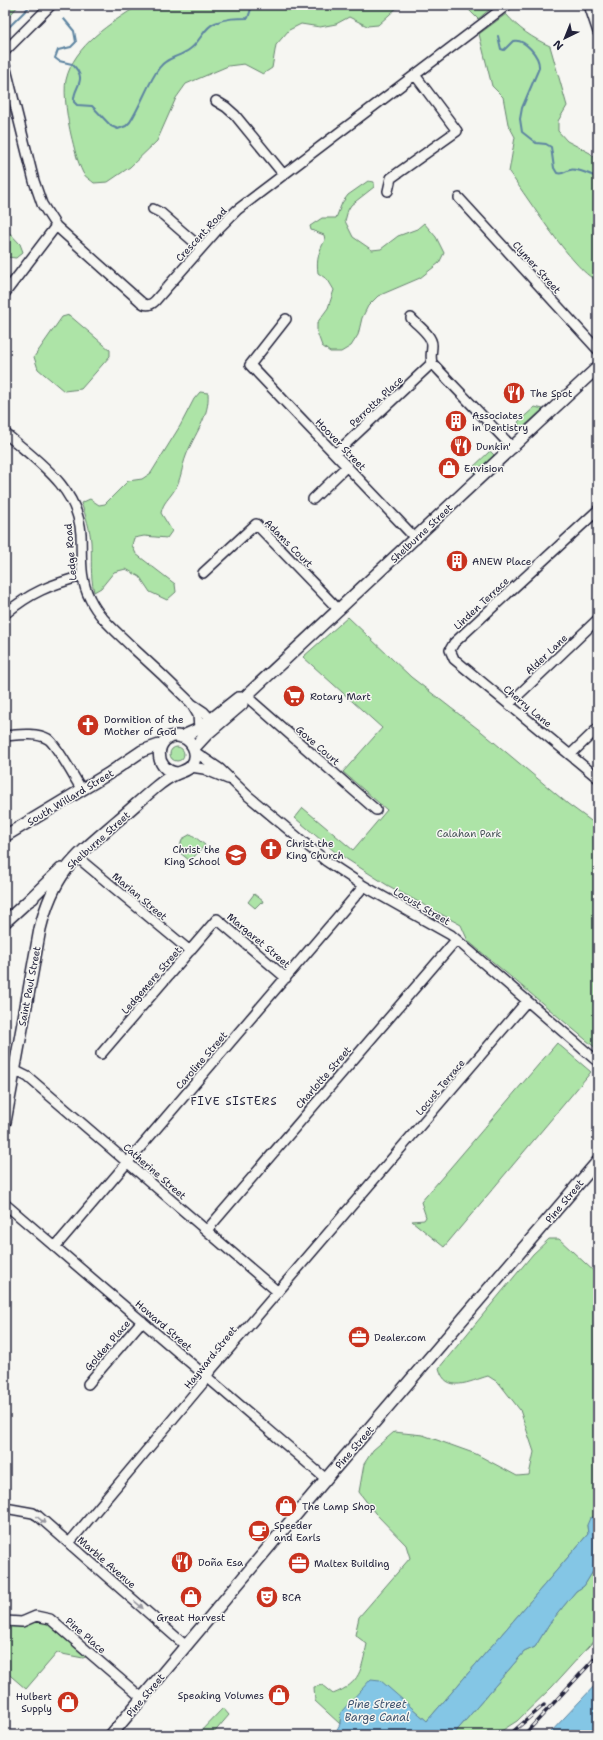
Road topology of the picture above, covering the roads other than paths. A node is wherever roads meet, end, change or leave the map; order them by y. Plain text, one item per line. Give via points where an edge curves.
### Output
1 (51, 5) edge
2 (507, 5) edge
3 (589, 5) edge
4 (598, 32) edge
5 (5, 51) edge
6 (5, 65) edge
7 (415, 75) junction
8 (216, 101) dead end
9 (284, 175) junction
10 (388, 191) dead end
11 (459, 198) dead end
12 (153, 209) dead end
13 (56, 226) junction
14 (201, 248) junction
15 (5, 293) edge
16 (411, 318) dead end
17 (286, 319) dead end
18 (598, 350) edge
19 (432, 363) junction
20 (598, 367) edge
21 (5, 433) edge
22 (513, 448) junction
23 (335, 454) junction
24 (347, 466) junction
25 (312, 499) dead end
26 (598, 510) edge
27 (416, 539) junction
28 (203, 573) dead end
29 (82, 576) junction
30 (339, 610) junction
31 (5, 614) edge
32 (598, 619) edge
33 (450, 648) joint
34 (245, 697) junction
35 (191, 703) junction
36 (509, 704) junction
37 (214, 722) junction
38 (598, 728) edge
39 (199, 729) junction
40 (5, 736) edge
41 (181, 737) junction
42 (162, 744) junction
43 (195, 750) junction
44 (570, 755) junction
45 (135, 757) junction
46 (161, 763) junction
47 (191, 767) junction
48 (177, 773) junction
49 (598, 778) edge
50 (229, 779) junction
51 (155, 788) junction
52 (82, 790) junction
53 (376, 810) dead end
54 (5, 836) edge
55 (75, 859) junction
56 (364, 886) junction
57 (49, 898) junction
58 (27, 902) junction
59 (217, 919) joint
60 (5, 922) edge
61 (456, 940) junction
62 (190, 951) junction
63 (286, 978) junction
64 (527, 1002) junction
65 (101, 1054) dead end
66 (598, 1062) edge
67 (14, 1070) junction
68 (5, 1122) edge
69 (598, 1160) edge
70 (128, 1162) junction
71 (370, 1186) joint
72 (5, 1204) edge
73 (206, 1230) junction
74 (55, 1247) junction
75 (278, 1292) junction
76 (142, 1321) junction
77 (207, 1377) junction
78 (88, 1384) dead end
79 (326, 1479) junction
80 (5, 1508) edge
81 (69, 1543) junction
82 (5, 1621) edge
83 (186, 1646) junction
84 (142, 1698) junction
85 (111, 1735) edge

1 - 5 street
2 - 7 street, Crescent Road
3 - 4 street
6 - 13 street, Crescent Road via 34,181 42,204
7 - 9 street, Crescent Road
7 - 10 street via 457,131 391,178
8 - 9 street via 235,115
9 - 14 street, Crescent Road via 232,215
11 - 18 street, Clymer Street
12 - 14 street
13 - 14 street, Crescent Road via 146,305 155,301
13 - 15 street
16 - 19 street via 430,338
17 - 23 street, Hoover Street via 250,365
19 - 22 street
19 - 23 street, Perrotta Place
20 - 22 main road, Shelburne Street
21 - 29 street, Ledge Road via 58,481 72,501 80,529
22 - 27 main road, Shelburne Street
23 - 24 street, Hoover Street
24 - 25 street
24 - 27 street, Hoover Street
26 - 33 street, Linden Terrace
27 - 30 main road, Shelburne Street
28 - 30 street, Adams Court via 256,524
29 - 31 street via 42,589 28,596
29 - 35 street, Ledge Road via 90,600 100,615
30 - 34 main road, Shelburne Street
32 - 36 street, Alder Lane
33 - 36 street, Cherry Lane via 454,659
34 - 37 main road, Shelburne Street via 238,698
34 - 53 street, Gove Court
35 - 37 street, Ledge Road
35 - 39 street, Ledge Road via 198,715
36 - 44 street, Cherry Lane
37 - 39 main road, Shelburne Street
37 - 43 main road, Shelburne Street
38 - 44 street
39 - 41 main road, Shelburne Street
40 - 52 street via 47,739
41 - 42 main road, Shelburne Street via 173,737
41 - 43 main road via 189,741
42 - 45 main road, South Willard Street via 146,749
42 - 46 main road, Shelburne Street via 159,751
43 - 47 main road, Shelburne Street
43 - 50 street, Locust Street
44 - 49 street, Cherry Lane
45 - 46 main road via 147,756
45 - 52 main road, South Willard Street
46 - 48 main road via 169,771
46 - 51 main road, Shelburne Street
47 - 48 main road, Shelburne Street
47 - 50 street, Locust Street via 204,769
48 - 51 main road, Shelburne Street
50 - 56 street, Locust Street via 326,861
51 - 55 main road, Shelburne Street
52 - 54 main road, South Willard Street
55 - 57 main road, Shelburne Street via 59,878
55 - 58 main road
55 - 62 street, Marian Street
56 - 61 street, Locust Street via 440,928
56 - 63 street, Caroline Street
57 - 58 main road via 38,896
57 - 67 main road, Saint Paul Street via 40,929
58 - 60 main road
59 - 62 street, Ledgemere Street
59 - 63 street, Margaret Street
61 - 64 street, Locust Street
61 - 73 street, Charlotte Street
62 - 65 street, Ledgemere Street
63 - 70 street, Caroline Street
64 - 66 street, Locust Street
64 - 71 street, Locust Terrace
67 - 68 main road, Saint Paul Street
67 - 70 street, Catherine Street via 28,1077
69 - 79 main road, Pine Street
70 - 73 street, Catherine Street
70 - 74 street, Caroline Street
71 - 75 street, Hayward Street
72 - 74 street, Howard Street
73 - 75 street, Catherine Street
74 - 76 street, Howard Street
75 - 77 street, Hayward Street
76 - 77 street, Howard Street
76 - 78 street, Golden Place
77 - 79 street, Howard Street
77 - 81 street, Hayward Street
79 - 83 main road, Pine Street
80 -> 81 street, Marble Avenue via 33,1513
81 -> 83 street, Marble Avenue
82 - 84 street, Pine Place via 22,1622 36,1616 50,1619
83 - 84 main road, Pine Street
84 - 85 main road, Pine Street

